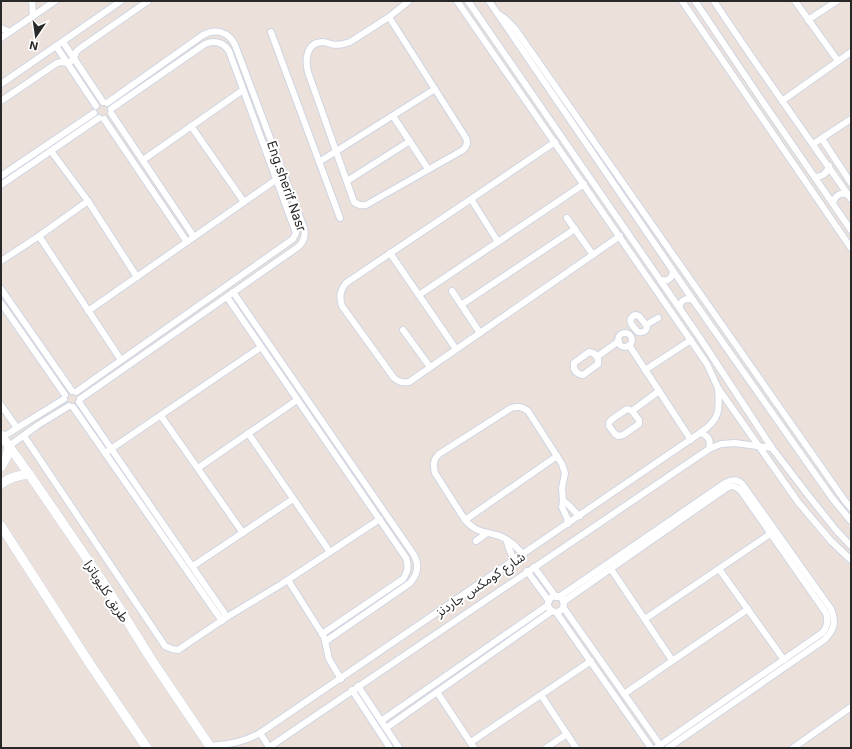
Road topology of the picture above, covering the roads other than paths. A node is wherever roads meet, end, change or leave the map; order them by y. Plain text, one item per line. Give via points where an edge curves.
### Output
1 (32, 1) edge
2 (55, 1) edge
3 (121, 1) edge
4 (148, 1) edge
5 (409, 1) edge
6 (457, 1) edge
7 (468, 1) edge
8 (489, 1) edge
9 (682, 1) edge
10 (695, 1) edge
11 (714, 1) edge
12 (795, 1) edge
13 (837, 1) edge
14 (498, 14) junction
15 (33, 16) junction
16 (389, 17) junction
17 (808, 20) junction
18 (1, 28) edge
19 (9, 32) junction
20 (271, 32) dead end
21 (1, 38) edge
22 (63, 42) junction
23 (56, 46) junction
24 (851, 52) edge
25 (74, 59) junction
26 (838, 62) junction
27 (68, 63) junction
28 (1, 84) edge
29 (751, 85) junction
30 (435, 89) junction
31 (243, 90) junction
32 (742, 90) junction
33 (1, 101) edge
34 (782, 101) junction
35 (105, 103) junction
36 (96, 106) junction
37 (111, 111) junction
38 (94, 113) junction
39 (393, 116) junction
40 (102, 118) junction
41 (851, 119) edge
42 (191, 126) junction
43 (266, 128) junction
44 (259, 131) junction
45 (822, 138) junction
46 (410, 141) junction
47 (554, 142) junction
48 (813, 144) junction
49 (51, 151) junction
50 (337, 151) junction
51 (143, 160) junction
52 (319, 162) junction
53 (829, 166) junction
54 (428, 169) junction
55 (2, 176) edge
56 (815, 176) junction
57 (277, 179) junction
58 (347, 181) junction
59 (4, 183) edge
60 (851, 183) edge
61 (584, 184) junction
62 (850, 197) edge
63 (471, 199) junction
64 (88, 201) junction
65 (244, 202) junction
66 (833, 203) junction
67 (340, 218) dead end
68 (567, 218) dead end
69 (575, 229) junction
70 (851, 230) edge
71 (39, 236) junction
72 (620, 236) junction
73 (194, 237) junction
74 (187, 242) junction
75 (498, 242) junction
76 (851, 248) edge
77 (390, 253) junction
78 (593, 255) junction
79 (1, 261) edge
80 (674, 271) junction
81 (137, 277) junction
82 (660, 280) junction
83 (1, 289) edge
84 (452, 291) dead end
85 (233, 292) junction
86 (419, 295) junction
87 (227, 297) junction
88 (693, 300) junction
89 (1, 303) edge
90 (461, 305) junction
91 (680, 309) junction
92 (88, 311) junction
93 (658, 318) dead end
94 (24, 321) junction
95 (646, 325) junction
96 (17, 326) junction
97 (170, 326) junction
98 (635, 328) junction
99 (403, 330) dead end
100 (175, 333) junction
101 (480, 333) junction
102 (628, 334) junction
103 (691, 340) junction
104 (619, 341) junction
105 (629, 345) junction
106 (261, 347) junction
107 (456, 349) junction
108 (598, 356) dead end
109 (713, 359) junction
110 (121, 360) junction
111 (707, 364) junction
112 (430, 368) junction
113 (645, 370) junction
114 (718, 388) junction
115 (74, 391) junction
116 (659, 391) junction
117 (64, 397) junction
118 (297, 400) junction
119 (79, 401) junction
120 (1, 405) edge
121 (71, 406) junction
122 (632, 410) junction
123 (161, 416) junction
124 (33, 418) junction
125 (38, 425) junction
126 (17, 428) junction
127 (795, 429) junction
128 (248, 433) junction
129 (700, 434) junction
130 (787, 434) junction
131 (2, 436) edge
132 (24, 436) junction
133 (691, 440) junction
134 (9, 446) junction
135 (760, 447) junction
136 (772, 448) junction
137 (111, 449) junction
138 (709, 449) junction
139 (105, 453) junction
140 (557, 456) junction
141 (1, 467) edge
142 (198, 468) junction
143 (29, 474) junction
144 (1, 484) edge
145 (808, 495) junction
146 (293, 498) junction
147 (563, 501) junction
148 (798, 502) junction
149 (851, 508) edge
150 (580, 516) junction
151 (380, 519) junction
152 (465, 520) junction
153 (851, 521) edge
154 (568, 524) junction
155 (1, 526) edge
156 (243, 533) junction
157 (487, 533) junction
158 (770, 534) junction
159 (507, 540) junction
160 (476, 541) dead end
161 (851, 546) edge
162 (330, 552) junction
163 (524, 554) junction
164 (851, 560) edge
165 (513, 562) junction
166 (193, 566) junction
167 (534, 567) junction
168 (611, 569) junction
169 (719, 569) junction
170 (527, 571) junction
171 (197, 573) junction
172 (191, 577) junction
173 (288, 580) junction
174 (560, 601) junction
175 (551, 607) junction
176 (748, 609) junction
177 (225, 619) junction
178 (645, 619) junction
179 (322, 634) junction
180 (326, 641) junction
181 (672, 660) junction
182 (784, 660) junction
183 (591, 661) junction
184 (341, 679) junction
185 (358, 686) junction
186 (352, 690) junction
187 (437, 692) junction
188 (624, 694) junction
189 (541, 695) junction
190 (851, 707) edge
191 (381, 721) junction
192 (386, 728) junction
193 (260, 733) junction
194 (567, 734) junction
195 (473, 745) edge
196 (210, 747) edge
197 (268, 747) edge
198 (658, 747) edge
199 (147, 748) edge
200 (390, 748) edge
201 (400, 748) edge
202 (546, 748) edge
203 (576, 748) edge
204 (651, 748) edge
205 (668, 748) edge
206 (793, 748) edge

1 - 15 street
2 - 15 street
3 - 22 street
4 - 25 street via 79,49
5 - 16 street
6 - 47 street
7 - 82 street
8 - 14 street
9 - 32 street
10 - 29 street
11 - 34 street
12 - 17 street
13 - 17 street
14 - 80 street
14 - 127 street via 511,23
15 - 19 street
16 - 30 street
16 - 50 street via 347,43 318,43 308,52 308,72
17 - 26 street
18 - 19 street
19 - 21 street
20 - 52 street
22 - 23 street
22 - 25 street
23 - 27 street
23 - 28 street
24 - 26 street
25 - 27 street
25 - 35 street
26 - 34 street
27 - 33 street via 57,63
27 - 36 street
29 - 32 street
29 - 56 street
30 - 39 street
30 - 54 street via 466,138 467,144 463,150
31 - 37 street via 229,51 224,45 213,41 205,44
31 - 42 street
31 - 44 street
32 - 76 street
34 - 48 street
35 - 36 street
35 - 37 street via 110,106
35 - 43 street, Eng.sherif Nasr via 203,35 211,31 220,31 233,41
36 - 38 street
37 - 40 street via 108,117
37 - 51 street
38 - 40 street
38 - 55 street
39 - 46 street
39 - 50 street
40 - 49 street
40 - 74 street
41 - 45 street
42 - 51 street
42 - 65 street
43 - 44 street
43 - 85 street, Eng.sherif Nasr via 304,228 304,237 298,247
44 - 57 street
45 - 48 street
45 - 60 street
46 - 54 street
46 - 58 street
47 - 61 street
47 - 63 street
48 - 53 street
49 - 59 street
49 - 64 street
50 - 52 street
50 - 58 street
51 - 73 street
52 - 67 street
53 - 56 street via 823,175
53 - 62 street
54 - 58 street via 364,206 354,202
55 - 59 street
56 - 66 street
57 - 65 street
57 - 97 street via 296,231 295,237
61 - 72 street
61 - 75 street
62 - 66 street via 845,194 838,195
63 - 75 street
63 - 77 street
64 - 71 street
64 - 81 street
65 - 73 street
66 - 70 street
68 - 69 street
69 - 78 street
69 - 90 street
71 - 79 street
71 - 92 street
72 - 78 street
72 - 103 street
73 - 74 street
74 - 81 street
75 - 86 street
77 - 86 street
77 - 112 street via 346,283 341,292 342,306 398,381 409,382
78 - 101 street
80 - 82 street via 671,278
80 - 88 street
81 - 92 street
82 - 91 street
83 - 94 street
84 - 90 street
85 - 87 street, Eng.sherif Nasr
85 - 180 street via 414,554 417,562 416,573 410,583
86 - 107 street
87 - 100 street, Eng.sherif Nasr
87 - 106 street
88 - 91 street via 689,298 681,301
88 - 130 street
89 - 96 street
90 - 101 street
91 - 109 street
92 - 110 street
93 - 95 street
94 - 96 street
94 - 115 street
95 - 98 street via 647,328 642,333
95 - 98 street via 636,315 631,320
96 - 117 street
97 - 100 street
97 - 110 street
98 - 102 street
99 - 112 street
100 - 119 street, Eng.sherif Nasr
101 - 107 street
102 - 104 street via 620,336
102 - 105 street via 632,338
103 - 111 street
103 - 113 street
104 - 105 street via 623,346
104 - 108 street
105 - 113 street
106 - 118 street
106 - 123 street
107 - 112 street
109 - 111 street
109 - 136 street
110 - 115 street
111 - 114 street
113 - 116 street
114 - 129 street, شارع كومكس جاردنز via 719,406 715,420
114 - 135 street
115 - 117 street via 68,391
115 - 119 street via 79,396
116 - 122 street
116 - 133 street
117 - 121 street via 65,403
117 - 124 street
118 - 128 street
118 - 151 street
119 - 121 street via 77,405
119 - 137 street
120 - 126 street
121 - 125 street
121 - 139 street
122 - 122 street via 625,410 610,421 608,426 616,436 623,435 639,424
123 - 137 street
123 - 142 street
124 - 125 street
124 - 126 street
125 - 132 street
126 - 131 street
127 - 130 street
127 - 149 street
128 - 142 street
128 - 146 street
129 - 133 street, شارع كومكس جاردنز
129 - 138 street via 709,438
130 - 153 street
131 - 134 main road, طريق كليوباترا
132 - 134 street
132 - 177 street via 166,646 178,650
133 - 150 street, شارع كومكس جاردنز
134 - 141 main road
134 - 143 main road, طريق كليوباترا
135 - 136 street, شارع كومكس جاردنز
135 - 138 street, شارع كومكس جاردنز via 735,443 721,444
135 - 148 street
136 - 145 street
137 - 139 street
137 - 166 street
138 - 167 street, شارع كومكس جاردنز
139 - 172 street
140 - 147 street via 565,473
140 - 152 street
140 - 152 street via 528,410 520,406 511,408 439,454 433,460 435,473
142 - 156 street
143 - 144 main road via 23,474
143 - 196 main road, طريق كليوباترا via 105,585
145 - 148 street
145 - 161 street
146 - 156 street
146 - 162 street
147 - 150 street
147 - 154 street via 562,507
148 - 164 street
150 - 154 street, شارع كومكس جاردنز
151 - 162 street
151 - 179 street via 406,558 406,575
152 - 157 street via 473,528
154 - 163 street, شارع كومكس جاردنز
155 - 199 main road
156 - 166 street
157 - 159 street
157 - 160 street
158 - 168 street via 741,490 731,486
158 - 169 street
158 - 182 street via 828,618 828,624 822,633
159 - 163 street
159 - 165 street
162 - 173 street
163 - 165 street, شارع كومكس جاردنز
165 - 184 street, شارع كومكس جاردنز
166 - 171 street
167 - 170 street, شارع كومكس جاردنز
167 - 174 street
168 - 174 street
168 - 178 street
169 - 176 street
169 - 178 street
170 - 175 street
170 - 185 street, شارع كومكس جاردنز
171 - 172 street
171 - 177 street
172 - 177 street
173 - 177 street
173 - 179 street
174 - 175 street via 551,598
174 - 175 street via 560,611
174 - 188 street
174 - 205 street via 729,480 737,480 743,485 831,609 834,615 833,629 824,640
175 - 183 street
175 - 187 street
175 - 191 street
176 - 181 street
176 - 182 street
178 - 181 street
179 - 180 street
180 - 184 street via 329,659
181 - 188 street
182 - 198 street
183 - 189 street
183 - 204 street
184 - 193 street, شارع كومكس جاردنز
185 - 186 street, شارع كومكس جاردنز
185 - 191 street
186 - 197 street, شارع كومكس جاردنز
186 - 200 street
187 - 192 street
187 - 195 street
188 - 198 street
189 - 194 street
189 - 195 street
190 - 206 street
191 - 192 street
192 - 201 street
193 - 196 street, شارع كومكس جاردنز via 236,743
193 - 197 street
194 - 202 street
194 - 203 street

